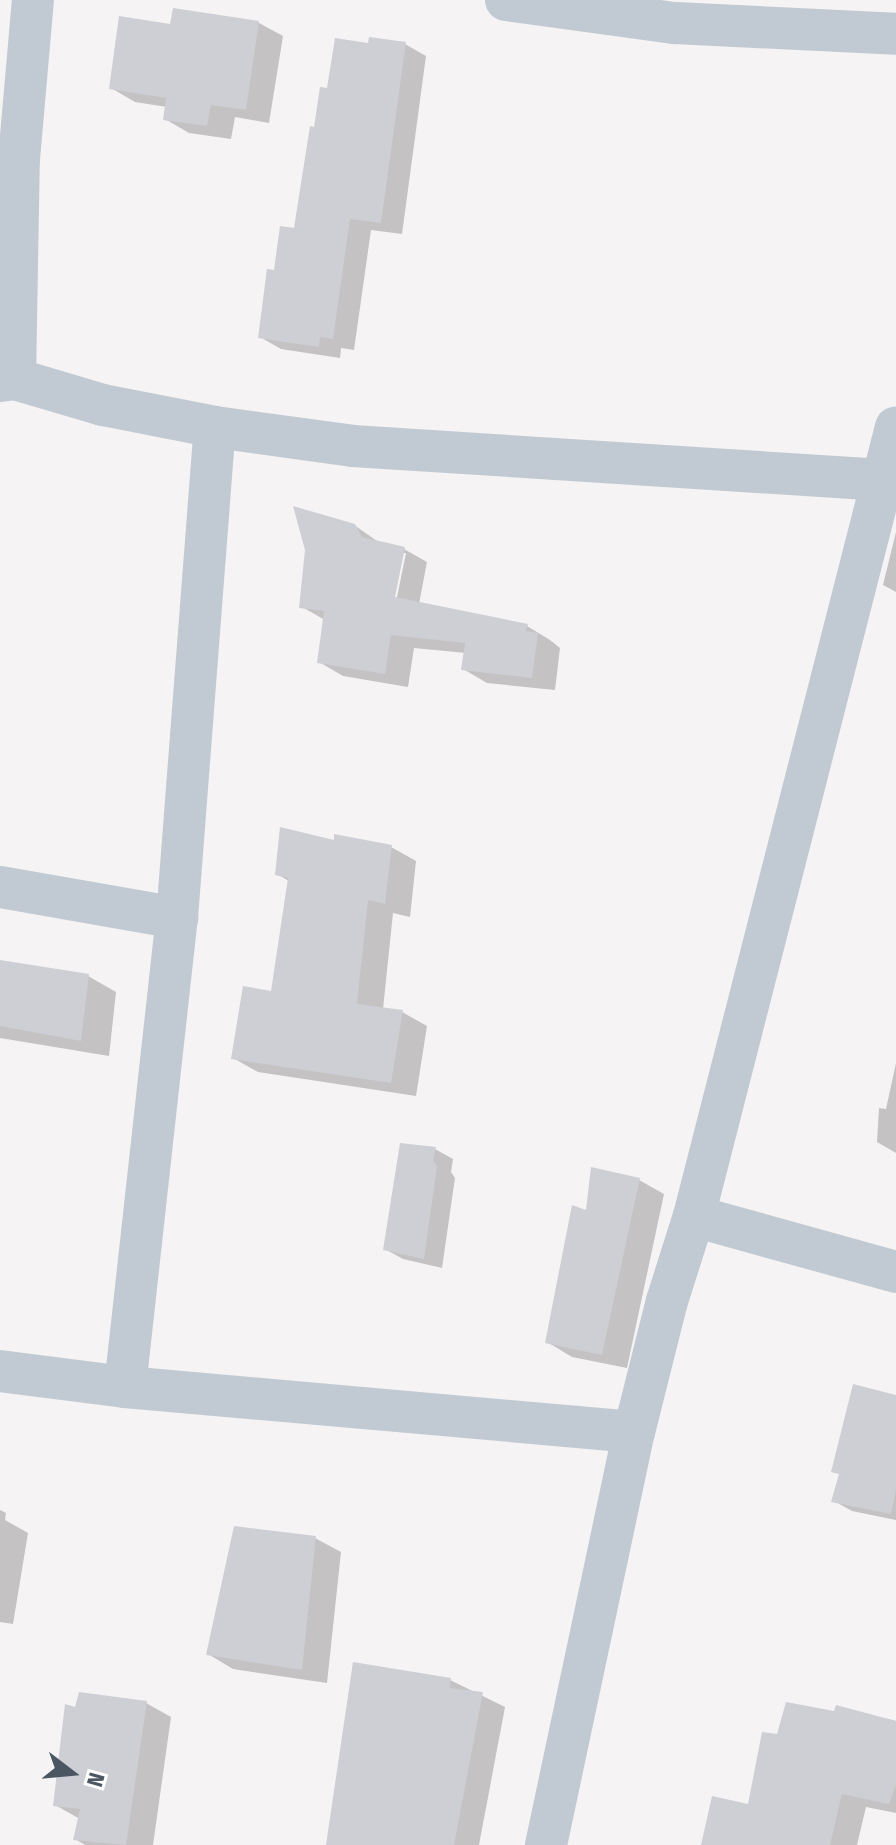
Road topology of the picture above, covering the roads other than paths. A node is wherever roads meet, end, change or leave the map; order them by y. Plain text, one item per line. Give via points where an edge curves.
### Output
1 (33, 0) edge
2 (506, 0) edge
3 (896, 34) edge
4 (8, 380) edge
5 (215, 427) junction
6 (896, 427) edge
7 (883, 480) junction
8 (0, 887) edge
9 (177, 918) junction
10 (694, 1216) junction
11 (896, 1272) edge
12 (0, 1371) edge
13 (125, 1387) junction
14 (634, 1432) junction
15 (546, 1845) edge

1 - 4 street
2 - 3 street via 675,23
4 - 5 street
5 - 7 street via 353,446
5 - 9 street
6 - 7 street
7 - 10 street
8 - 9 street
9 - 13 street
10 - 11 street
10 - 14 street
12 - 13 street
13 - 14 street
14 - 15 street

